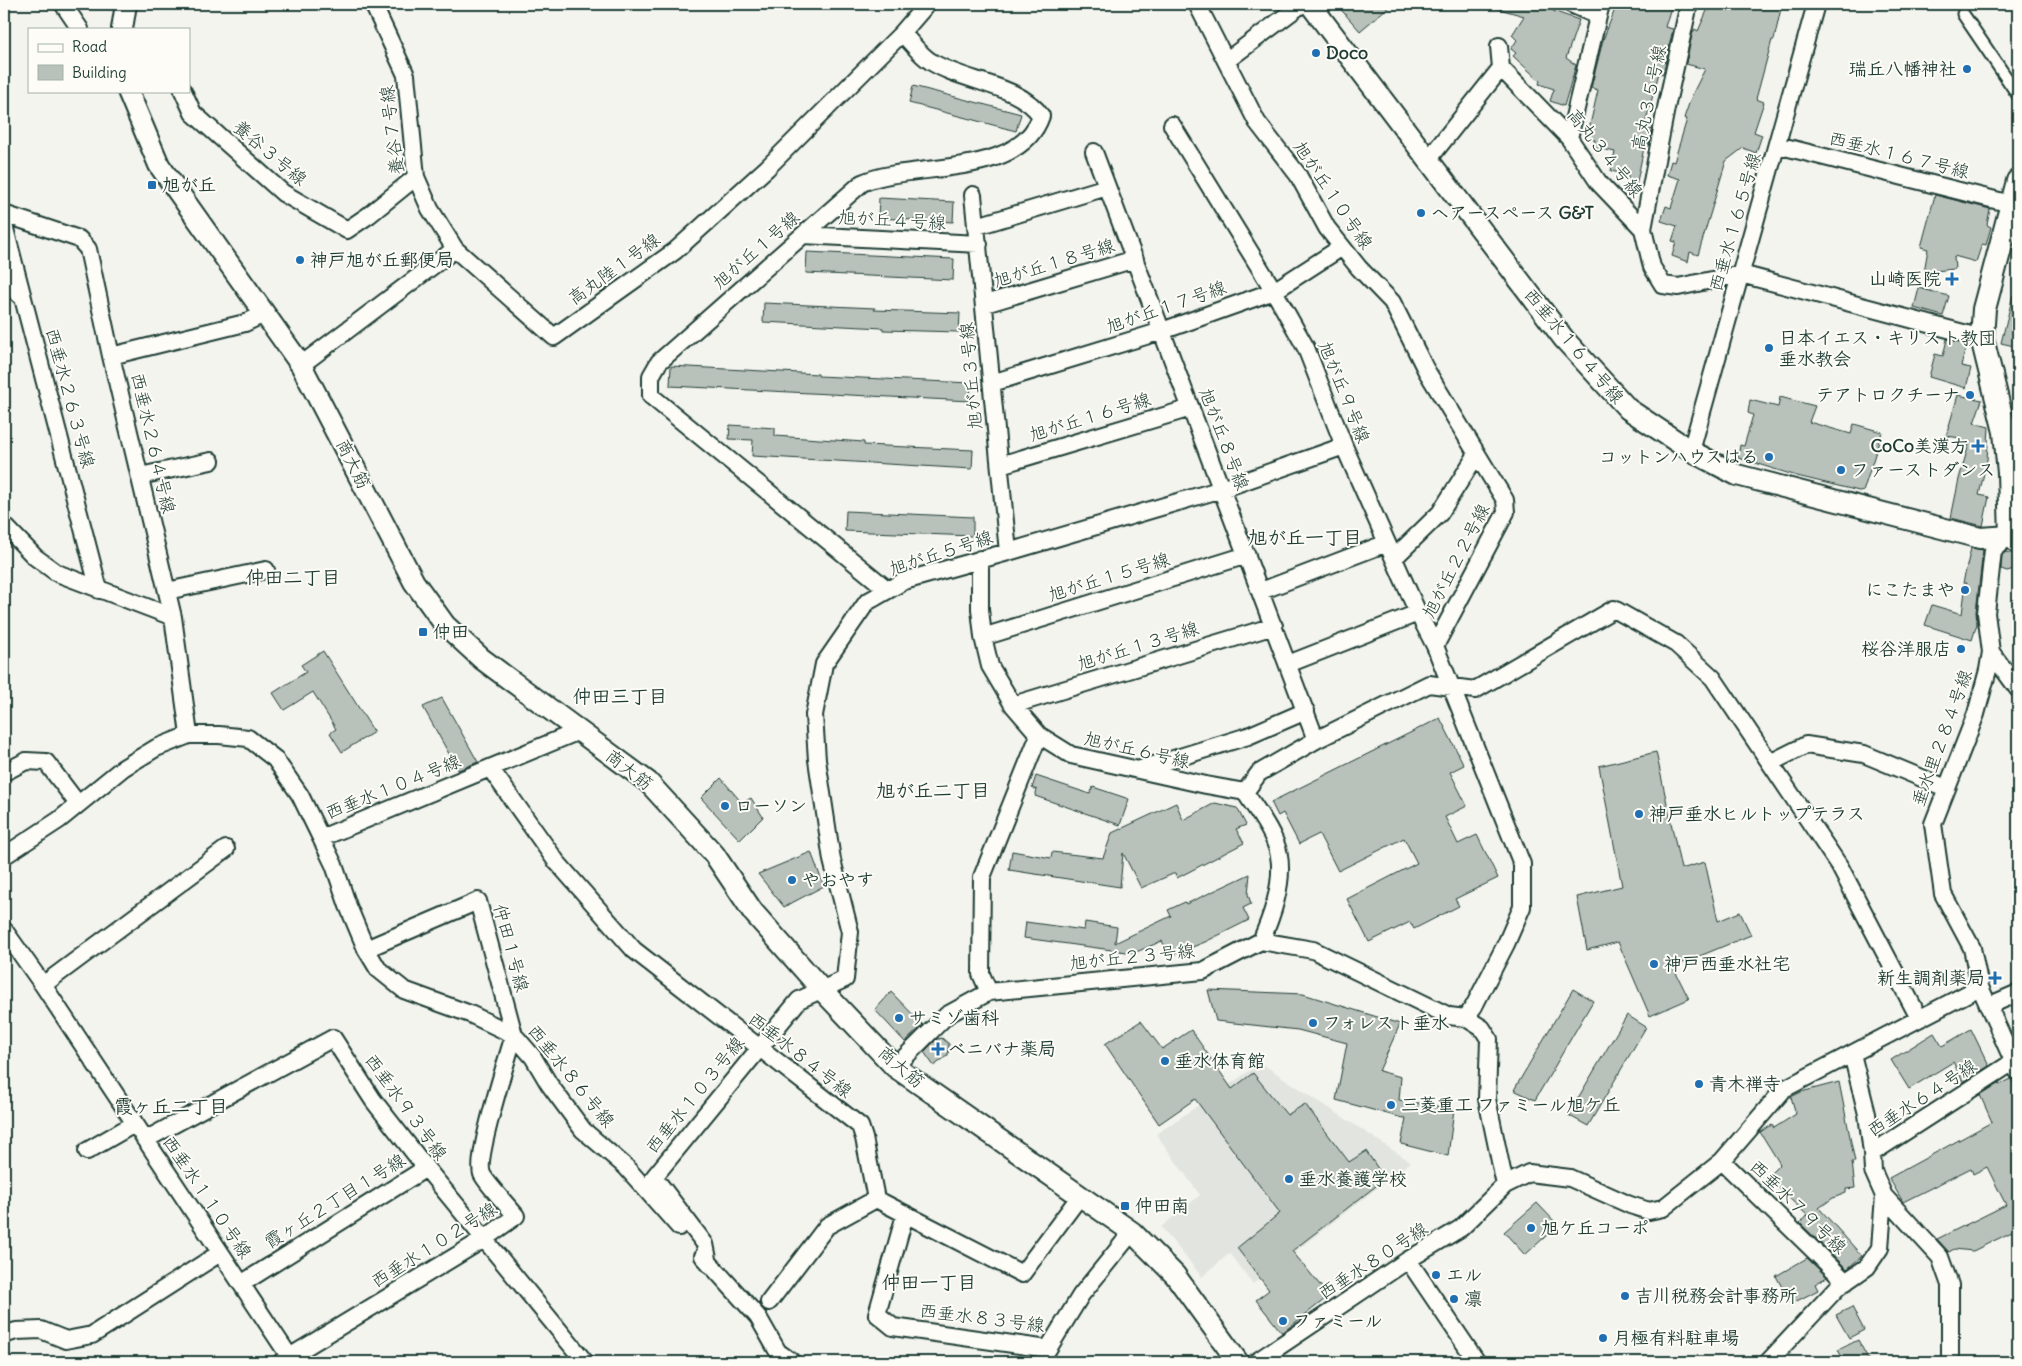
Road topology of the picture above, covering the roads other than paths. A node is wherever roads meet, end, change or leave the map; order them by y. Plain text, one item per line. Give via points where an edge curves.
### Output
1 (63, 4) edge
2 (126, 4) edge
3 (374, 4) edge
4 (927, 4) edge
5 (1197, 4) edge
6 (1302, 4) edge
7 (1310, 4) edge
8 (1571, 4) edge
9 (1689, 4) edge
10 (1816, 4) edge
11 (1600, 10) edge
12 (1963, 14) dead end
13 (79, 28) edge
14 (122, 28) edge
15 (902, 33) junction
16 (1499, 46) dead end
17 (1226, 61) junction
18 (1501, 68) junction
19 (2016, 88) edge
20 (128, 92) edge
21 (183, 92) edge
22 (1172, 124) dead end
23 (1569, 138) junction
24 (1777, 144) junction
25 (1094, 152) dead end
26 (1428, 160) junction
27 (416, 177) junction
28 (2018, 181) edge
29 (1107, 187) junction
30 (973, 195) dead end
31 (2011, 204) junction
32 (7, 215) joint
33 (977, 226) junction
34 (1643, 229) junction
35 (803, 235) junction
36 (979, 244) junction
37 (1342, 247) junction
38 (455, 249) junction
39 (1135, 260) junction
40 (1741, 274) junction
41 (4, 282) edge
42 (1274, 291) junction
43 (23, 298) junction
44 (985, 304) junction
45 (264, 314) junction
46 (1162, 331) junction
47 (1982, 338) junction
48 (112, 356) junction
49 (301, 365) junction
50 (992, 383) junction
51 (1191, 408) junction
52 (1344, 446) junction
53 (1691, 451) junction
54 (1477, 454) junction
55 (211, 461) dead end
56 (1000, 465) junction
57 (140, 476) junction
58 (1222, 489) junction
59 (4, 524) edge
60 (2016, 536) edge
61 (1391, 551) junction
62 (1008, 552) junction
63 (1247, 555) junction
64 (980, 559) junction
65 (266, 570) dead end
66 (99, 590) junction
67 (888, 590) junction
68 (167, 591) junction
69 (1260, 591) junction
70 (1418, 613) junction
71 (173, 617) junction
72 (1274, 626) junction
73 (983, 638) junction
74 (1435, 646) junction
75 (1991, 652) junction
76 (1288, 664) junction
77 (1452, 688) junction
78 (2018, 689) edge
79 (1013, 705) junction
80 (1306, 711) junction
81 (579, 731) junction
82 (189, 735) junction
83 (1039, 735) junction
84 (1316, 740) junction
85 (1770, 763) junction
86 (490, 768) junction
87 (10, 770) dead end
88 (1137, 771) junction
89 (1946, 788) junction
90 (1244, 792) junction
91 (78, 804) junction
92 (321, 838) junction
93 (226, 850) dead end
94 (4, 856) edge
95 (4, 930) edge
96 (1262, 941) junction
97 (366, 949) junction
98 (43, 984) junction
99 (1980, 987) junction
100 (822, 990) junction
101 (989, 992) junction
102 (2018, 993) edge
103 (1988, 1006) junction
104 (1466, 1018) junction
105 (1919, 1018) junction
106 (514, 1035) junction
107 (760, 1048) junction
108 (1852, 1054) junction
109 (894, 1067) junction
110 (2016, 1067) edge
111 (134, 1124) junction
112 (145, 1140) junction
113 (87, 1151) dead end
114 (1872, 1153) junction
115 (1722, 1161) junction
116 (426, 1168) junction
117 (1505, 1185) junction
118 (1080, 1196) junction
119 (1884, 1196) junction
120 (876, 1199) junction
121 (905, 1215) junction
122 (1132, 1232) junction
123 (484, 1239) junction
124 (220, 1253) junction
125 (1408, 1260) junction
126 (709, 1264) junction
127 (1846, 1282) junction
128 (241, 1284) junction
129 (769, 1302) dead end
130 (4, 1335) edge
131 (288, 1360) edge
132 (586, 1362) edge
133 (792, 1362) edge
134 (1238, 1362) edge
135 (1256, 1362) edge
136 (1477, 1362) edge
137 (1768, 1362) edge
138 (1950, 1362) edge

1 - 13 street
2 - 14 street
3 - 27 street, 養谷７号線 via 406,75
4 - 15 street, 高丸陸１号線
5 - 17 street, 旭が丘１０号線
6 - 17 street
7 - 26 street, 西垂水１６４号線
8 - 11 street
9 - 34 street, 高丸３５号線
10 - 24 street, 西垂水１６５号線
11 - 23 street
12 - 19 street
15 - 35 street, 旭が丘１号線 via 928,61 1009,92 1036,109 1041,116 1037,126 1028,138 989,159 877,176 862,183
15 - 38 street, 高丸陸１号線 via 767,168 674,251 554,337
16 - 18 street
17 - 37 street, 旭が丘１０号線 via 1257,122 1298,175 1327,228
18 - 23 street, 高丸３４号線
18 - 26 street
20 - 45 street, 商大筋 via 158,165
21 - 27 street, 養谷３号線 via 193,113 283,193 347,230
22 - 42 street, 旭が丘９号線
23 - 34 street, 高丸３４号線 via 1599,183
24 - 31 street, 西垂水１６７号線
24 - 40 street, 西垂水１６５号線
25 - 29 street, 旭が丘８号線
26 - 53 street, 西垂水１６４号線 via 1564,339 1628,409
27 - 38 street, 養谷７号線 via 430,209
28 - 31 main road
29 - 33 street
29 - 39 street, 旭が丘８号線
30 - 33 street, 旭が丘３号線
31 - 47 main road via 1984,309
32 - 43 street, 西垂水２６３号線 via 4,225
32 - 48 street, 西垂水２６４号線 via 79,239 88,249
33 - 36 street, 旭が丘３号線
34 - 40 street via 1652,267 1663,285 1678,287
35 - 36 street, 旭が丘４号線
35 - 67 street, 旭が丘１号線 via 659,362 651,376 651,396
36 - 44 street, 旭が丘３号線
37 - 42 street, 旭が丘１７号線
37 - 54 street, 旭が丘１０号線 via 1392,302 1426,370
38 - 49 street
39 - 44 street, 旭が丘１８号線
39 - 46 street, 旭が丘８号線
40 - 47 street
40 - 53 street, 西垂水１６５号線
41 - 43 street
42 - 46 street, 旭が丘１７号線
42 - 52 street, 旭が丘９号線 via 1306,348
43 - 66 street, 西垂水２６３号線
44 - 50 street, 旭が丘３号線
45 - 48 street via 245,323
45 - 49 street, 商大筋
46 - 50 street, 旭が丘１７号線
46 - 51 street, 旭が丘８号線
47 - 60 main road via 2005,432
48 - 57 street, 西垂水２６４号線
49 - 81 street, 商大筋 via 414,582 445,625 482,659
50 - 56 street, 旭が丘３号線
51 - 56 street, 旭が丘１６号線
51 - 58 street, 旭が丘８号線
52 - 58 street, 旭が丘５号線
52 - 61 street, 旭が丘９号線
53 - 60 street, 西垂水１６４号線 via 1737,475 1980,538
54 - 61 street, 旭が丘２２号線 via 1440,513
54 - 74 street, 旭が丘２２号線 via 1505,500 1506,512
55 - 57 street
56 - 62 street, 旭が丘３号線
57 - 68 street, 西垂水２６４号線
58 - 62 street, 旭が丘５号線
58 - 63 street, 旭が丘８号線
59 - 66 street via 35,558 57,573
60 - 75 street via 1993,550 1986,613
61 - 69 street
61 - 70 street, 旭が丘９号線
62 - 64 street, 旭が丘５号線
63 - 69 street, 旭が丘８号線
63 - 73 street, 旭が丘１５号線
64 - 67 street, 旭が丘５号線 via 904,581
64 - 73 street, 旭が丘６号線
65 - 68 street
66 - 71 street
67 - 100 street, 旭が丘５号線 via 866,602 824,664 814,715 817,760 832,860 850,932 845,979
68 - 71 street, 西垂水２６４号線
69 - 72 street, 旭が丘８号線
70 - 74 street, 旭が丘９号線
70 - 76 street
71 - 82 street, 西垂水２６４号線
72 - 76 street, 旭が丘８号線
72 - 79 street, 旭が丘１３号線
73 - 79 street, 旭が丘６号線 via 990,666
74 - 77 street, 旭が丘９号線
75 - 78 street
75 - 89 street, 垂水里２８４号線 via 1976,714
76 - 80 street, 旭が丘８号線
77 - 84 street via 1429,684
77 - 85 street via 1475,690 1614,609 1676,644 1713,678
77 - 104 street, 旭が丘９号線 via 1522,864 1522,907
79 - 83 street, 旭が丘６号線
80 - 84 street, 旭が丘８号線
80 - 88 street via 1248,736
81 - 86 street, 西垂水１０４号線
81 - 100 street, 商大筋 via 648,782 714,854 753,912
82 - 91 street, 西垂水１０４号線 via 156,748 123,768
82 - 92 street, 西垂水１０４号線 via 248,738 275,759 300,795
83 - 88 street, 旭が丘６号線 via 1070,755
83 - 101 street via 982,877 981,974
84 - 90 street via 1259,773
85 - 89 street via 1806,745 1864,754
85 - 105 street via 1840,867
86 - 92 street, 西垂水１０４号線
86 - 107 street, 西垂水８４号線 via 556,861 634,950
87 - 91 street via 26,761 46,762
88 - 90 street, 旭が丘６号線
89 - 99 street, 垂水里２８４号線 via 1933,824 1938,868 1943,894 1972,948
90 - 96 street via 1276,843 1280,868 1276,900
91 - 94 street, 西垂水１０４号線
92 - 97 street, 西垂水８６号線
93 - 98 street
95 - 98 street, 西垂水１１０号線
96 - 101 street, 旭が丘２３号線 via 1203,971
96 - 104 street via 1313,950 1449,1016
97 - 106 street, 西垂水８６号線 via 378,969 404,990 470,1014
97 - 106 street, 仲田１号線 via 478,901
98 - 111 street, 西垂水１１０号線
99 - 103 street, 垂水里２８４号線
99 - 105 street
100 - 107 street, 西垂水１０３号線 via 799,1000
100 - 109 street, 商大筋
101 - 109 street via 947,1015
102 - 103 street
103 - 110 street, 垂水里２８４号線
104 - 117 street via 1482,1028 1489,1039 1487,1099
105 - 108 street
106 - 123 street, 西垂水１０２号線 via 494,1101 482,1174 516,1216
106 - 126 street, 西垂水８６号線 via 583,1130 626,1167
107 - 120 street, 西垂水８４号線 via 860,1126
107 - 126 street, 西垂水１０３号線 via 654,1177 705,1244
108 - 114 street via 1867,1114
108 - 115 street, 西垂水８０号線 via 1784,1089
109 - 118 street, 商大筋
110 - 114 street, 西垂水６４号線
111 - 112 street, 西垂水１１０号線
111 - 113 street
112 - 116 street, 西垂水９３号線 via 333,1038 373,1100
112 - 124 street, 西垂水１１０号線
114 - 119 street, 西垂水６４号線 via 1873,1171
115 - 117 street, 西垂水８０号線 via 1664,1208 1649,1211 1570,1178 1529,1173
115 - 127 street, 西垂水７９号線
116 - 123 street, 西垂水９３号線
116 - 128 street, 霞ヶ丘２丁目１号線
117 - 125 street, 西垂水８０号線 via 1461,1228
118 - 121 street via 1022,1274
118 - 122 street, 商大筋
119 - 127 street via 1880,1248 1867,1267
119 - 138 street, 西垂水６４号線 via 1940,1257 1950,1285
120 - 121 street
120 - 129 street via 827,1226
121 - 122 street, 西垂水８３号線 via 877,1314 893,1327 1048,1349 1081,1295
122 - 134 street, 商大筋 via 1175,1275
123 - 131 street, 西垂水１０２号線
123 - 132 street, 西垂水９３号線
124 - 128 street, 西垂水１１０号線
124 - 130 street via 92,1335 66,1340 41,1330
125 - 135 street, 西垂水８０号線
125 - 136 street
126 - 133 street, 西垂水８６号線 via 758,1317 778,1352
127 - 137 street
128 - 131 street, 西垂水１１０号線

